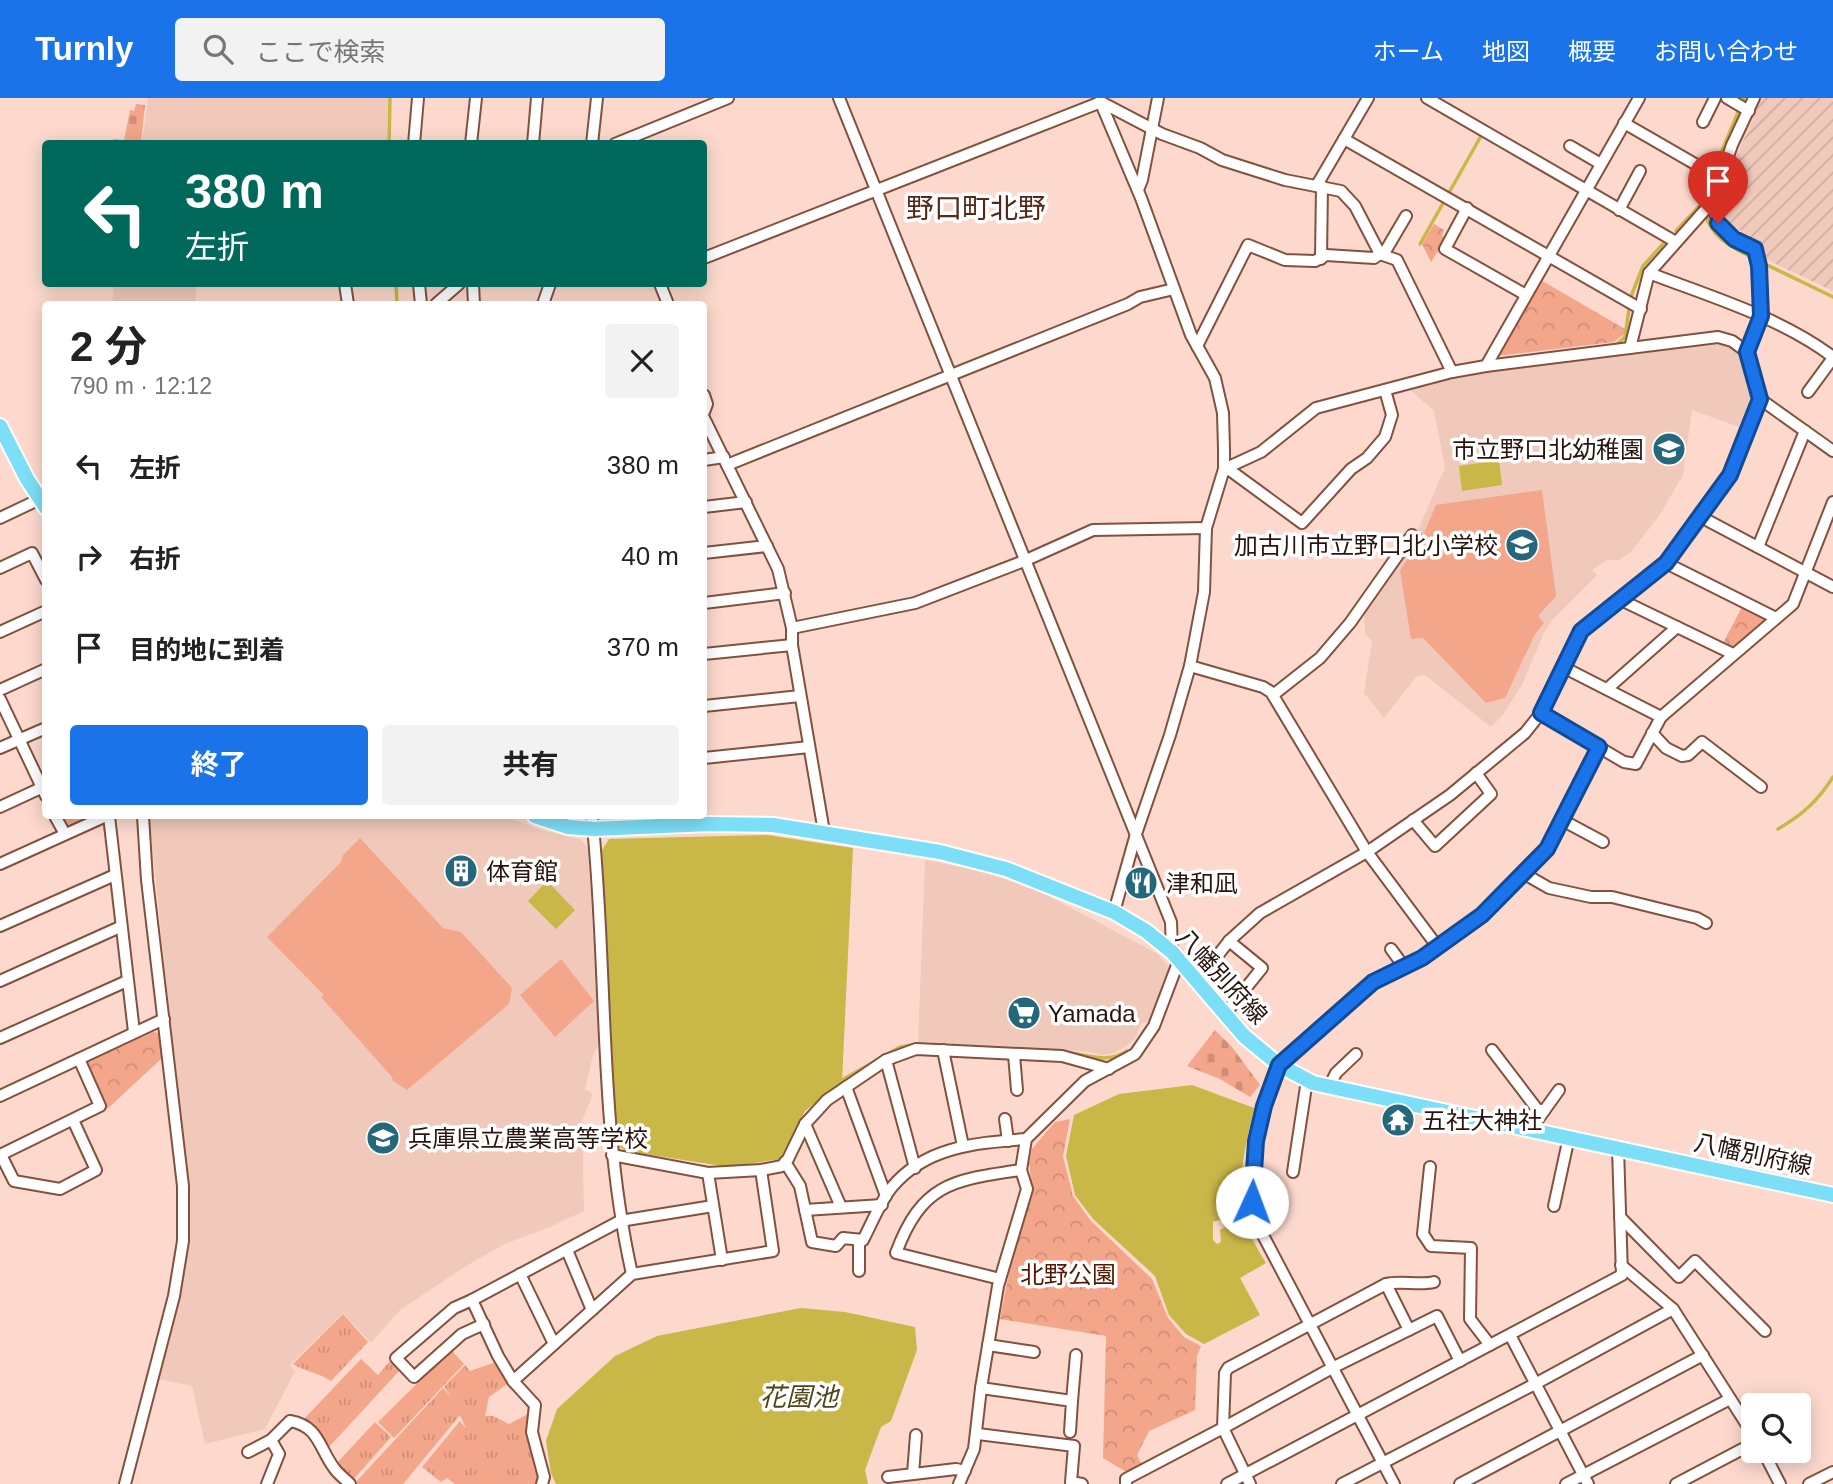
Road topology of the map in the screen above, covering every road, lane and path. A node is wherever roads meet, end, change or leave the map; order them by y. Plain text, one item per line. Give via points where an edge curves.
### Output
1 (418, 98) edge
2 (476, 98) edge
3 (537, 98) edge
4 (597, 98) edge
5 (728, 98) edge
6 (839, 98) edge
7 (1158, 98) edge
8 (1368, 98) edge
9 (1427, 98) edge
10 (1639, 98) edge
11 (1715, 98) edge
12 (1727, 98) edge
13 (1754, 98) edge
14 (1100, 100) edge
15 (1444, 102) edge
16 (1749, 111) junction
17 (1703, 122) dead end
18 (1624, 123) junction
19 (1152, 129) junction
20 (1344, 139) junction
21 (414, 140) edge
22 (471, 140) edge
23 (533, 140) edge
24 (592, 140) edge
25 (625, 140) edge
26 (1570, 146) dead end
27 (1601, 164) junction
28 (1702, 168) dead end
29 (1640, 170) dead end
30 (1320, 186) junction
31 (877, 190) junction
32 (1138, 190) junction
33 (1585, 191) junction
34 (1712, 202) junction
35 (1467, 208) junction
36 (1619, 210) junction
37 (1406, 216) dead end
38 (1676, 242) junction
39 (1382, 254) junction
40 (1548, 255) junction
41 (707, 257) edge
42 (1321, 259) junction
43 (1649, 273) junction
44 (456, 287) edge
45 (1174, 289) junction
46 (1525, 295) junction
47 (439, 301) edge
48 (1641, 309) junction
49 (1761, 316) junction
50 (1197, 345) junction
51 (1630, 348) junction
52 (1747, 352) junction
53 (1833, 357) edge
54 (1486, 366) junction
55 (1452, 372) junction
56 (950, 376) junction
57 (1385, 390) junction
58 (1808, 393) dead end
59 (1760, 399) junction
60 (707, 424) edge
61 (0, 426) edge
62 (1805, 431) junction
63 (1833, 451) edge
64 (707, 460) edge
65 (726, 461) junction
66 (1224, 469) junction
67 (42, 501) edge
68 (746, 502) junction
69 (1833, 502) edge
70 (42, 503) edge
71 (707, 507) edge
72 (1701, 517) junction
73 (0, 518) edge
74 (1206, 528) junction
75 (1418, 540) dead end
76 (767, 546) junction
77 (1758, 547) junction
78 (707, 553) edge
79 (1024, 561) junction
80 (1666, 563) junction
81 (0, 568) edge
82 (42, 572) edge
83 (1805, 572) junction
84 (1833, 587) edge
85 (785, 593) junction
86 (1619, 599) junction
87 (707, 603) edge
88 (42, 613) edge
89 (1776, 618) junction
90 (1677, 627) junction
91 (792, 628) junction
92 (0, 632) edge
93 (792, 645) junction
94 (707, 654) edge
95 (1733, 654) junction
96 (1190, 666) junction
97 (1563, 667) junction
98 (42, 671) edge
99 (1607, 689) junction
100 (0, 690) edge
101 (1273, 695) junction
102 (800, 696) junction
103 (0, 699) edge
104 (707, 706) edge
105 (1541, 713) junction
106 (1661, 717) junction
107 (42, 730) edge
108 (1652, 733) junction
109 (19, 740) junction
110 (809, 747) junction
111 (1599, 747) junction
112 (0, 748) edge
113 (707, 758) edge
114 (1476, 773) junction
115 (1762, 787) dead end
116 (42, 790) edge
117 (42, 792) edge
118 (0, 807) edge
119 (57, 819) edge
120 (100, 819) edge
121 (107, 819) edge
122 (143, 819) edge
123 (545, 819) edge
124 (1413, 820) junction
125 (1562, 820) junction
126 (593, 822) edge
127 (824, 832) junction
128 (65, 834) junction
129 (1136, 834) junction
130 (1603, 842) dead end
131 (1367, 852) junction
132 (0, 864) edge
133 (1523, 873) junction
134 (115, 875) junction
135 (1114, 912) junction
136 (1706, 923) dead end
137 (0, 926) edge
138 (120, 927) junction
139 (1229, 941) junction
140 (1437, 946) junction
141 (1391, 949) dead end
142 (1175, 956) junction
143 (1405, 968) junction
144 (0, 981) edge
145 (127, 981) junction
146 (1196, 983) junction
147 (1224, 1015) junction
148 (164, 1020) junction
149 (134, 1032) junction
150 (0, 1038) edge
151 (943, 1050) junction
152 (1492, 1050) dead end
153 (1356, 1054) dead end
154 (1014, 1055) junction
155 (79, 1059) junction
156 (886, 1060) junction
157 (1279, 1065) junction
158 (1109, 1069) junction
159 (1307, 1080) junction
160 (846, 1087) junction
161 (1329, 1087) junction
162 (1017, 1090) dead end
163 (1559, 1090) dead end
164 (0, 1096) edge
165 (1544, 1111) junction
166 (1004, 1119) dead end
167 (73, 1120) junction
168 (805, 1125) junction
169 (1531, 1129) junction
170 (1569, 1137) junction
171 (1026, 1139) junction
172 (1008, 1141) junction
173 (963, 1146) junction
174 (1618, 1148) junction
175 (0, 1155) edge
176 (612, 1155) junction
177 (785, 1162) junction
178 (1430, 1167) dead end
179 (915, 1168) junction
180 (761, 1170) junction
181 (1021, 1170) junction
182 (1293, 1172) dead end
183 (708, 1173) junction
184 (1833, 1195) edge
185 (884, 1200) junction
186 (713, 1206) junction
187 (1554, 1206) dead end
188 (841, 1207) junction
189 (804, 1210) junction
190 (1620, 1217) junction
191 (620, 1221) junction
192 (863, 1240) junction
193 (566, 1250) junction
194 (722, 1260) junction
195 (1622, 1265) junction
196 (859, 1271) dead end
197 (632, 1274) junction
198 (520, 1275) junction
199 (1000, 1279) junction
200 (1434, 1282) dead end
201 (1386, 1284) junction
202 (472, 1300) junction
203 (1673, 1309) junction
204 (592, 1310) junction
205 (484, 1324) junction
206 (1309, 1325) junction
207 (1409, 1330) junction
208 (1765, 1331) dead end
209 (1510, 1335) junction
210 (554, 1344) junction
211 (988, 1345) junction
212 (1490, 1345) junction
213 (1034, 1352) dead end
214 (1076, 1354) dead end
215 (1703, 1355) junction
216 (1460, 1361) junction
217 (1332, 1368) junction
218 (513, 1381) junction
219 (1535, 1384) junction
220 (981, 1388) junction
221 (1730, 1399) junction
222 (1072, 1401) junction
223 (1357, 1416) junction
224 (1741, 1417) edge
225 (1074, 1427) dead end
226 (1223, 1427) junction
227 (1559, 1431) junction
228 (978, 1434) junction
229 (916, 1435) dead end
230 (271, 1440) junction
231 (1741, 1444) edge
232 (248, 1452) dead end
233 (1382, 1463) junction
234 (1769, 1463) edge
235 (965, 1471) junction
236 (914, 1474) junction
237 (888, 1477) dead end
238 (1830, 1477) edge
239 (1248, 1479) edge
240 (1586, 1479) edge
241 (125, 1484) edge
242 (267, 1484) edge
243 (350, 1484) edge
244 (542, 1484) edge
245 (960, 1484) edge
246 (1082, 1484) edge
247 (1126, 1484) edge
248 (1227, 1484) edge
249 (1342, 1484) edge
250 (1394, 1484) edge
251 (1460, 1484) edge
252 (1566, 1484) edge
253 (1676, 1484) edge
254 (1780, 1484) edge
255 (1809, 1484) edge

1 - 21 street
2 - 22 street
3 - 23 street
4 - 24 street
5 - 25 street
6 - 31 street
7 - 19 street
8 - 20 street
9 - 15 street
10 - 18 street
11 - 17 street
12 - 16 street
13 - 16 street
14 - 19 street
14 - 31 street
14 - 32 street
15 - 33 street
16 - 34 street
18 - 27 street
18 - 28 street
19 - 30 street via 1222,160
19 - 32 street
20 - 30 street
20 - 35 street
26 - 27 street
27 - 33 street
29 - 36 street
30 - 39 street via 1349,197
30 - 42 street
31 - 41 street
31 - 56 street
32 - 45 street
33 - 36 street
33 - 40 street
34 - 38 street
34 - 49 street via 1722,230 1755,249
35 - 40 street
35 - 46 street via 1445,249
36 - 38 street
37 - 39 street
38 - 43 street
39 - 42 street via 1374,258 1326,255
39 - 55 street via 1397,260
40 - 46 street
40 - 48 street
42 - 50 street via 1285,260 1248,245
43 - 48 street
43 - 49 street
44 - 47 street
45 - 50 street
45 - 56 street via 1140,297
46 - 54 street
48 - 51 street
49 - 52 street
49 - 53 street
50 - 66 street via 1216,378 1223,413
51 - 52 street via 1718,337
51 - 54 street
52 - 59 street
53 - 58 street
54 - 55 street
55 - 57 street
56 - 65 street
56 - 79 street
57 - 66 street via 1316,408 1261,452
57 - 66 street via 1392,415 1385,437 1302,523
59 - 62 street
59 - 72 street via 1730,475
60 - 65 street
61 - 67 main road
62 - 63 street
62 - 77 street
64 - 65 street
65 - 68 street
66 - 74 street
68 - 71 street
68 - 76 street
69 - 83 street
70 - 73 street
72 - 77 street
72 - 80 street
74 - 79 street via 1093,530
74 - 96 street via 1204,592
75 - 101 street via 1412,535 1320,658
76 - 78 street
76 - 85 street
77 - 83 street
79 - 91 street via 915,603
79 - 129 street
80 - 86 street
80 - 89 street
81 - 82 street via 32,553
83 - 84 street
83 - 89 street via 1793,604
85 - 87 street
85 - 91 street
86 - 90 street
86 - 97 street via 1581,631
88 - 92 street
89 - 95 street
90 - 95 street
90 - 99 street
91 - 93 street
93 - 94 street
93 - 102 street
95 - 106 street
96 - 101 street via 1263,687
96 - 129 street
97 - 99 street
97 - 105 street
98 - 100 street
99 - 106 street
101 - 131 street
102 - 104 street
102 - 110 street
103 - 109 street
105 - 111 street
105 - 114 street via 1525,733
106 - 108 street
107 - 109 street
108 - 111 street via 1636,764
108 - 115 street via 1682,756 1702,742
109 - 112 street
109 - 116 street
110 - 113 street
110 - 127 street
111 - 125 street
114 - 124 street
114 - 124 street via 1491,794 1435,846
117 - 118 street
119 - 128 street
120 - 128 street
121 - 134 street
122 - 148 street
123 - 126 main road, 八幡別府線 via 568,827
124 - 131 street
125 - 130 street
125 - 133 street via 1547,849
126 - 127 main road, 八幡別府線 via 741,823
126 - 176 street
127 - 135 main road, 八幡別府線 via 984,862
128 - 132 street
129 - 135 street
129 - 142 street via 1171,922
131 - 139 street via 1260,913
131 - 140 street
133 - 136 street via 1549,888 1612,897
133 - 140 street via 1482,915
134 - 137 street
134 - 138 street
135 - 142 main road, 八幡別府線
138 - 144 street
138 - 145 street
139 - 146 street
139 - 147 street via 1262,968
140 - 143 street
141 - 143 street
142 - 146 main road, 八幡別府線
142 - 158 street via 1154,1026 1135,1054
143 - 157 street via 1373,982
145 - 149 street
145 - 150 street
146 - 147 main road, 八幡別府線
147 - 157 main road, 八幡別府線
148 - 149 street
148 - 241 street via 183,1186 183,1241 174,1296
149 - 155 street
151 - 154 street
151 - 156 street via 916,1049
151 - 173 street
152 - 165 street via 1537,1109
153 - 161 street
154 - 158 street via 1062,1056
154 - 162 street
155 - 164 street
155 - 167 street via 100,1106
156 - 160 street
156 - 179 street
157 - 159 main road, 八幡別府線
157 - 206 street via 1256,1141 1252,1202 1256,1222
158 - 171 street via 1085,1081
159 - 161 main road, 八幡別府線
159 - 182 street
160 - 168 street
160 - 185 street
161 - 169 main road, 八幡別府線
163 - 165 street
165 - 169 street
166 - 172 street
167 - 175 street
167 - 175 street via 96,1170 60,1189 14,1181
168 - 177 street
168 - 188 street
169 - 170 main road, 八幡別府線
170 - 174 main road, 八幡別府線
170 - 187 street
171 - 172 street
171 - 181 street
172 - 173 street
173 - 179 street via 935,1154
174 - 184 main road, 八幡別府線
174 - 190 street
176 - 183 street
176 - 191 street
177 - 180 street
177 - 189 street via 800,1186
178 - 212 street via 1422,1194 1423,1234 1431,1246 1471,1248 1470,1318
179 - 185 street
180 - 183 street
180 - 194 street via 773,1251
181 - 199 street via 1027,1189
181 - 199 street via 968,1178 944,1187 913,1215 896,1253
183 - 186 street
185 - 188 street
185 - 192 street
186 - 191 street
186 - 194 street
188 - 189 street
189 - 192 street via 812,1242 836,1246 843,1238
190 - 195 street
190 - 208 street via 1683,1282 1695,1261
191 - 193 street
191 - 197 street
192 - 196 street via 859,1243
193 - 198 street
193 - 204 street
194 - 197 street
195 - 203 street
195 - 209 street via 1622,1275
197 - 204 street
198 - 202 street
198 - 210 street
199 - 211 street
200 - 201 street
201 - 206 street
201 - 207 street
202 - 205 street
202 - 205 street via 454,1308 396,1358 414,1377 462,1334
203 - 215 street
203 - 219 street
204 - 210 street
205 - 218 street
206 - 217 street
206 - 226 street via 1228,1368 1224,1373
207 - 216 street via 1437,1316
207 - 217 street
209 - 212 street
209 - 219 street
210 - 218 street
211 - 213 street
211 - 220 street
212 - 216 street
214 - 222 street
215 - 221 street
215 - 227 street
216 - 223 street
217 - 223 street
217 - 226 street
218 - 244 street via 535,1405 532,1432
219 - 227 street
219 - 233 street
220 - 222 street via 1041,1392
220 - 228 street
221 - 224 street
221 - 240 street
222 - 225 street
223 - 233 street
223 - 239 street
226 - 239 street
226 - 247 street via 1126,1479
227 - 240 street
227 - 251 street
228 - 235 street
228 - 246 street via 1036,1447 1074,1446 1071,1482
229 - 236 street
230 - 232 street
230 - 242 street via 279,1454
230 - 243 street via 290,1421 301,1423 314,1433 334,1469
231 - 253 street
233 - 249 street
233 - 250 street
234 - 254 street
235 - 236 street
235 - 245 street
236 - 237 street
238 - 255 street
239 - 248 street
240 - 252 street

